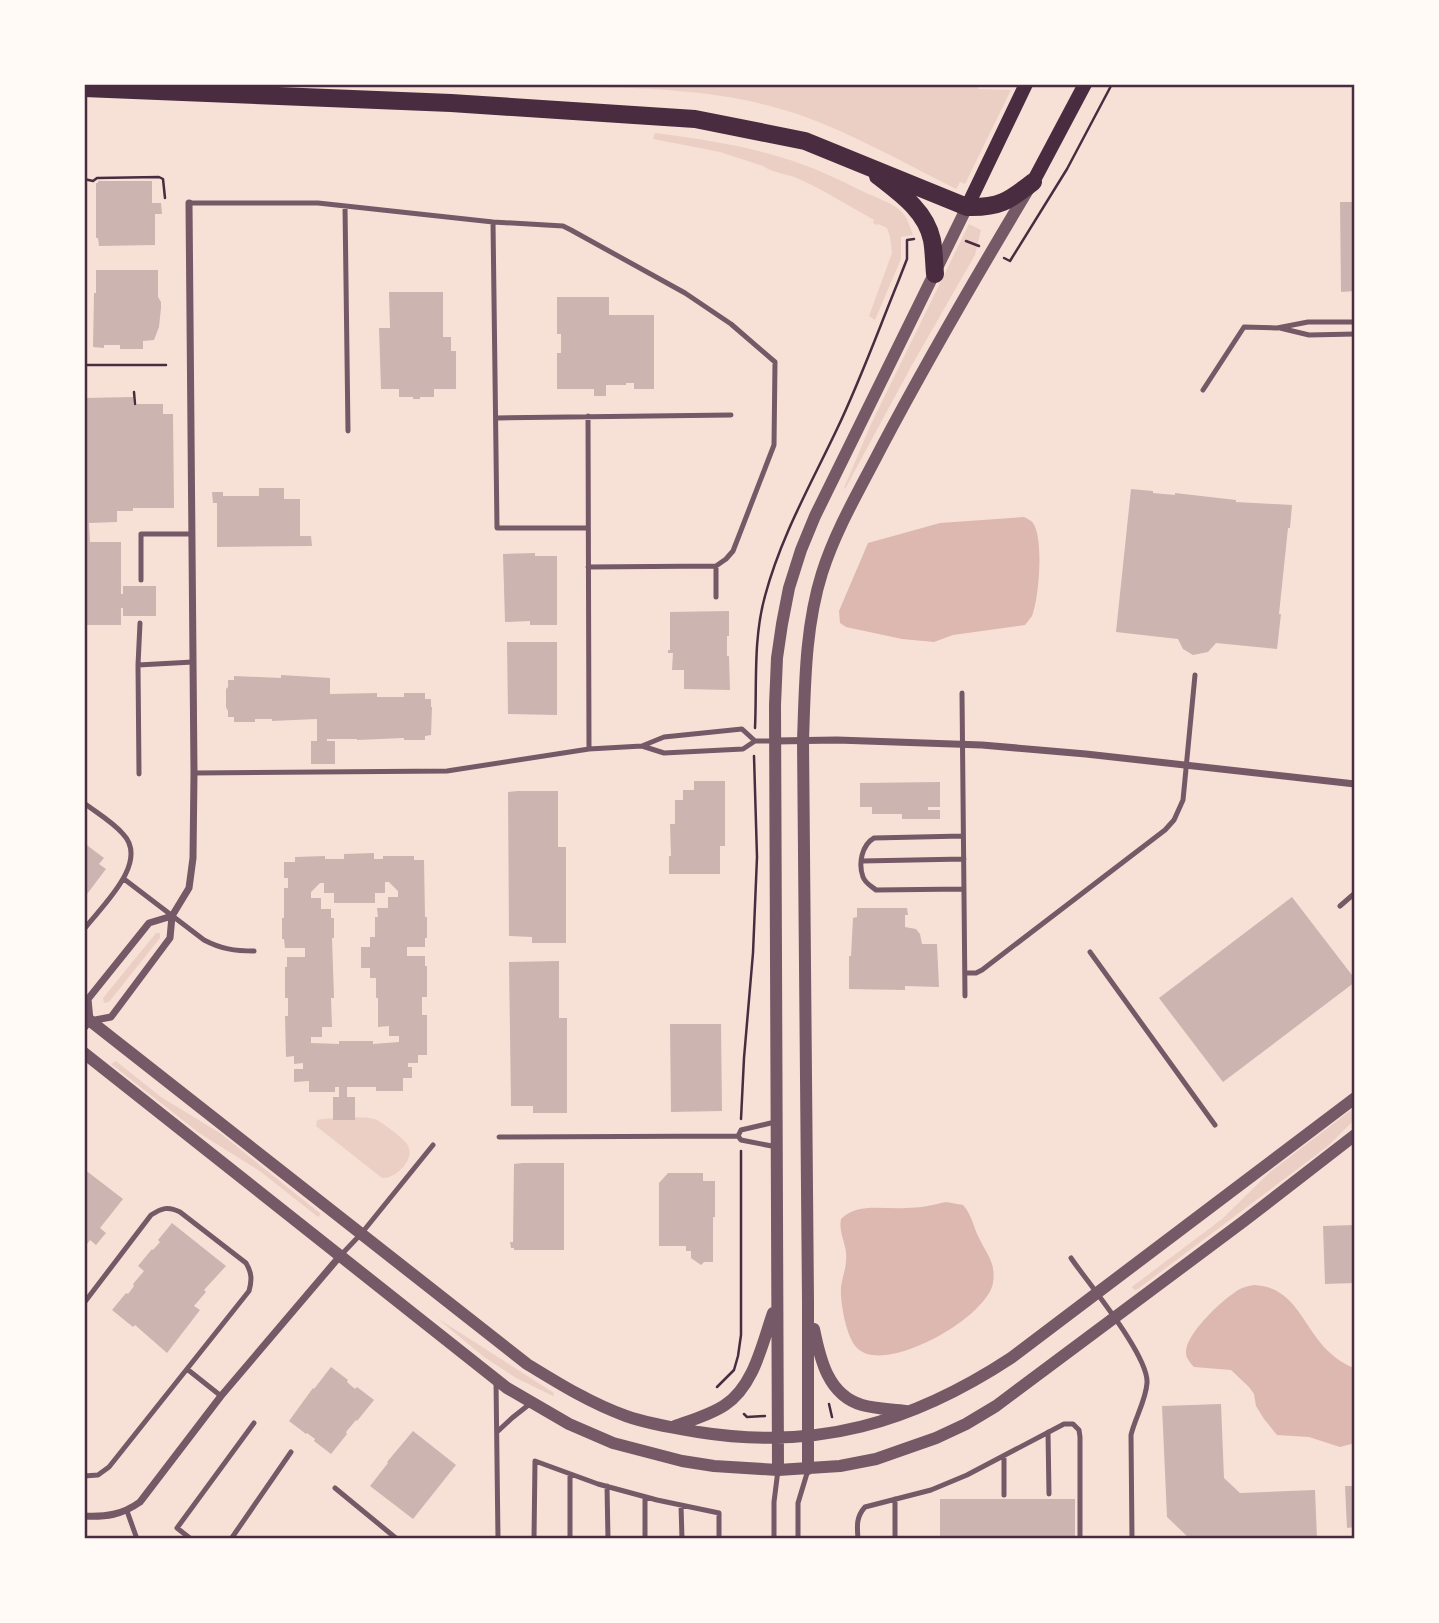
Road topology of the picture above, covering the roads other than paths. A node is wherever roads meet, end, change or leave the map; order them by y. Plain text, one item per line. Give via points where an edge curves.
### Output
1 (1026, 84) edge
2 (1085, 84) edge
3 (84, 88) edge
4 (865, 165) junction
5 (1033, 182) junction
6 (189, 203) joint
7 (345, 206) junction
8 (967, 206) junction
9 (493, 222) junction
10 (935, 274) junction
11 (1355, 322) edge
12 (1277, 328) junction
13 (1355, 334) edge
14 (1203, 390) dead end
15 (731, 415) dead end
16 (587, 416) junction
17 (497, 418) junction
18 (348, 431) dead end
19 (588, 528) junction
20 (192, 534) junction
21 (716, 566) junction
22 (588, 567) junction
23 (141, 580) dead end
24 (716, 597) dead end
25 (140, 624) dead end
26 (193, 662) junction
27 (138, 665) junction
28 (1195, 675) dead end
29 (962, 693) dead end
30 (755, 741) junction
31 (774, 741) junction
32 (803, 741) junction
33 (962, 744) junction
34 (642, 746) junction
35 (590, 749) junction
36 (1186, 766) junction
37 (194, 773) junction
38 (139, 774) dead end
39 (1355, 784) edge
40 (84, 803) edge
41 (963, 836) junction
42 (964, 859) junction
43 (862, 861) junction
44 (124, 879) junction
45 (964, 889) junction
46 (1355, 893) edge
47 (1340, 906) dead end
48 (172, 916) junction
49 (84, 927) edge
50 (254, 951) dead end
51 (1090, 952) dead end
52 (965, 973) junction
53 (965, 996) dead end
54 (86, 1021) edge
55 (84, 1053) edge
56 (1355, 1098) edge
57 (777, 1121) junction
58 (1215, 1125) dead end
59 (1355, 1135) edge
60 (738, 1136) junction
61 (499, 1137) dead end
62 (433, 1145) dead end
63 (777, 1147) junction
64 (361, 1234) junction
65 (340, 1256) junction
66 (1070, 1258) dead end
67 (1096, 1294) junction
68 (808, 1301) junction
69 (84, 1303) edge
70 (777, 1303) junction
71 (1114, 1319) junction
72 (187, 1368) junction
73 (496, 1380) junction
74 (221, 1396) junction
75 (531, 1403) junction
76 (910, 1412) junction
77 (254, 1423) dead end
78 (671, 1428) junction
79 (497, 1432) junction
80 (1048, 1432) junction
81 (808, 1436) junction
82 (778, 1438) junction
83 (291, 1452) dead end
84 (1004, 1456) junction
85 (808, 1469) junction
86 (778, 1470) junction
87 (570, 1474) junction
88 (84, 1476) edge
89 (607, 1486) junction
90 (335, 1488) dead end
91 (1049, 1494) dead end
92 (1004, 1495) dead end
93 (645, 1497) junction
94 (895, 1499) junction
95 (681, 1505) junction
96 (127, 1511) junction
97 (84, 1516) edge
98 (137, 1539) edge
99 (191, 1539) edge
100 (231, 1539) edge
101 (397, 1539) edge
102 (498, 1539) edge
103 (534, 1539) edge
104 (570, 1539) edge
105 (608, 1539) edge
106 (645, 1539) edge
107 (682, 1539) edge
108 (719, 1539) edge
109 (774, 1539) edge
110 (798, 1539) edge
111 (858, 1539) edge
112 (895, 1539) edge
113 (1080, 1539) edge
114 (1132, 1539) edge

1 - 8 main road
2 - 5 main road
3 - 4 highway via 451,103 695,119 805,141
4 - 8 highway
4 - 10 highway via 917,210 932,239
5 - 8 highway via 1004,203
5 - 32 street via 901,409 832,546 808,639
6 - 7 lane
6 - 20 street
7 - 9 lane
7 - 18 lane
8 - 10 street
9 - 17 lane
9 - 21 lane via 564,226 685,293 775,362 774,445 733,551
10 - 31 street via 801,550 777,658
11 - 12 lane
12 - 13 lane via 1309,335
12 - 14 lane via 1244,327
15 - 16 lane
16 - 17 lane
16 - 19 lane
17 - 19 lane via 497,528
19 - 22 lane
20 - 23 lane via 141,534
20 - 26 street
21 - 22 lane
21 - 24 lane
22 - 35 lane
25 - 27 lane
26 - 27 lane
26 - 37 street
27 - 38 lane
28 - 36 lane
29 - 33 lane
30 - 31 lane
30 - 34 lane via 743,749 664,753
30 - 34 lane via 742,729 664,737
31 - 32 street
31 - 57 street
32 - 33 street
32 - 68 street
33 - 36 street
33 - 41 lane
34 - 35 lane
35 - 37 lane via 447,771
36 - 39 street
36 - 52 lane via 1183,800 1165,830 982,970
37 - 48 street via 189,888
40 - 44 lane via 129,842 132,855
41 - 42 lane
41 - 43 lane via 874,838 866,842
42 - 43 lane
42 - 45 lane
43 - 45 lane via 863,876 876,890
44 - 48 lane
44 - 49 lane
45 - 52 lane
46 - 47 lane
48 - 50 lane via 218,948
48 - 54 street via 149,923 88,999
48 - 54 street via 170,938 111,1017
51 - 58 lane
52 - 53 lane
54 - 64 street
55 - 65 street
56 - 67 street
57 - 60 lane via 741,1130
57 - 63 street
59 - 71 street
60 - 61 lane
60 - 63 lane
62 - 64 lane
63 - 70 street
64 - 65 lane
64 - 78 street via 527,1364 595,1403
65 - 73 street
65 - 74 street
66 - 67 lane
67 - 71 lane
67 - 76 street via 983,1377
68 - 76 street via 820,1358 829,1379 845,1397 861,1405
68 - 81 street
69 - 72 lane via 151,1215 160,1209 180,1212 246,1263 252,1279 249,1292
70 - 78 street via 754,1369 735,1396 724,1406
70 - 82 street
71 - 85 street via 966,1424 876,1459
71 - 114 lane via 1136,1348 1148,1381 1130,1435
72 - 74 lane
72 - 88 lane via 109,1467 98,1475
73 - 75 street
73 - 79 lane
74 - 96 street via 141,1502
75 - 79 lane
75 - 86 street via 569,1424 642,1452 714,1466
76 - 81 street via 841,1432
77 - 99 lane via 177,1528
78 - 82 street
79 - 102 lane
80 - 84 lane
80 - 91 lane
80 - 113 lane via 1064,1424 1079,1430
81 - 82 street
81 - 85 street
82 - 86 street
83 - 100 lane
84 - 92 lane
84 - 94 lane via 931,1490
85 - 86 street
85 - 110 lane via 798,1503
86 - 109 lane
87 - 89 lane
87 - 103 lane via 535,1461
87 - 104 lane
89 - 93 lane
89 - 105 lane
90 - 101 lane
93 - 95 lane
93 - 106 lane
94 - 111 lane via 859,1513
94 - 112 lane
95 - 107 lane
95 - 108 lane via 719,1514
96 - 97 street
96 - 98 lane

